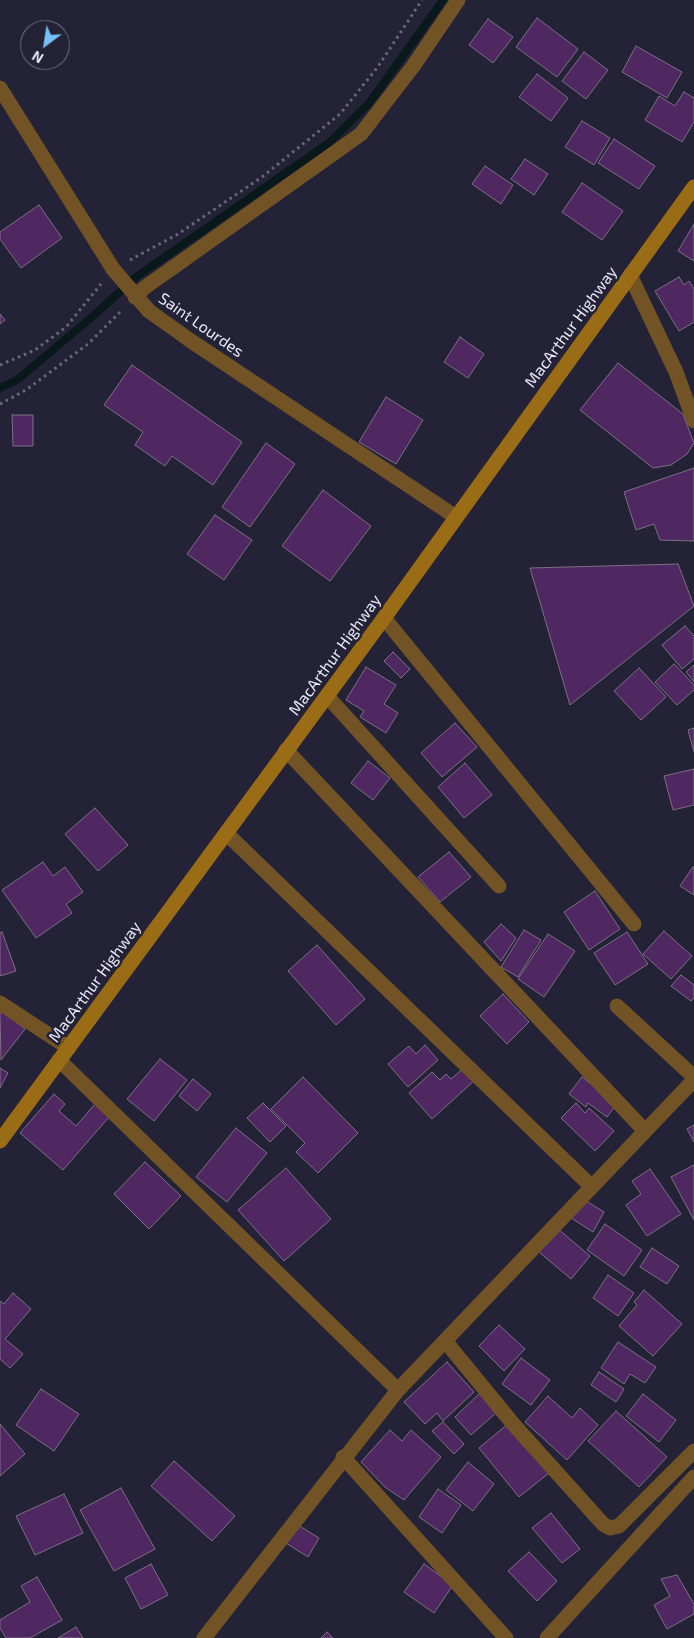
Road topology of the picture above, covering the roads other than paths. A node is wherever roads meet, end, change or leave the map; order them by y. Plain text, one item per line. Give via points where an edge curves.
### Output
1 (458, 0) edge
2 (0, 88) edge
3 (694, 187) edge
4 (630, 275) junction
5 (134, 295) junction
6 (694, 421) edge
7 (456, 517) junction
8 (384, 618) junction
9 (327, 696) junction
10 (286, 750) junction
11 (226, 833) junction
12 (499, 886) dead end
13 (634, 924) dead end
14 (0, 1004) edge
15 (617, 1006) dead end
16 (69, 1048) junction
17 (59, 1060) junction
18 (694, 1078) edge
19 (645, 1131) junction
20 (0, 1141) edge
21 (592, 1187) junction
22 (446, 1342) junction
23 (398, 1390) junction
24 (694, 1451) edge
25 (343, 1457) junction
26 (694, 1477) edge
27 (204, 1638) edge
28 (506, 1638) edge
29 (547, 1638) edge

1 - 5 street via 361,134
2 - 5 street, Saint Lourdes via 115,272
3 - 4 main road, MacArthur Highway
4 - 6 street via 676,372
4 - 7 main road, MacArthur Highway
5 - 7 street, Saint Lourdes via 191,341
7 - 8 main road, MacArthur Highway
8 - 9 main road, MacArthur Highway
8 - 13 street
9 - 10 main road, MacArthur Highway
9 - 12 street
10 - 11 main road, MacArthur Highway
10 - 19 street
11 - 16 main road, MacArthur Highway
11 - 21 street
14 - 16 street
15 - 18 street
16 - 17 main road, MacArthur Highway
17 - 20 main road, MacArthur Highway
17 - 23 street
18 - 19 street
19 - 21 street
21 - 22 street
22 - 23 street
22 - 24 street via 514,1425 610,1528 619,1526
23 - 25 street
25 - 27 street
25 - 28 street
26 - 29 street

